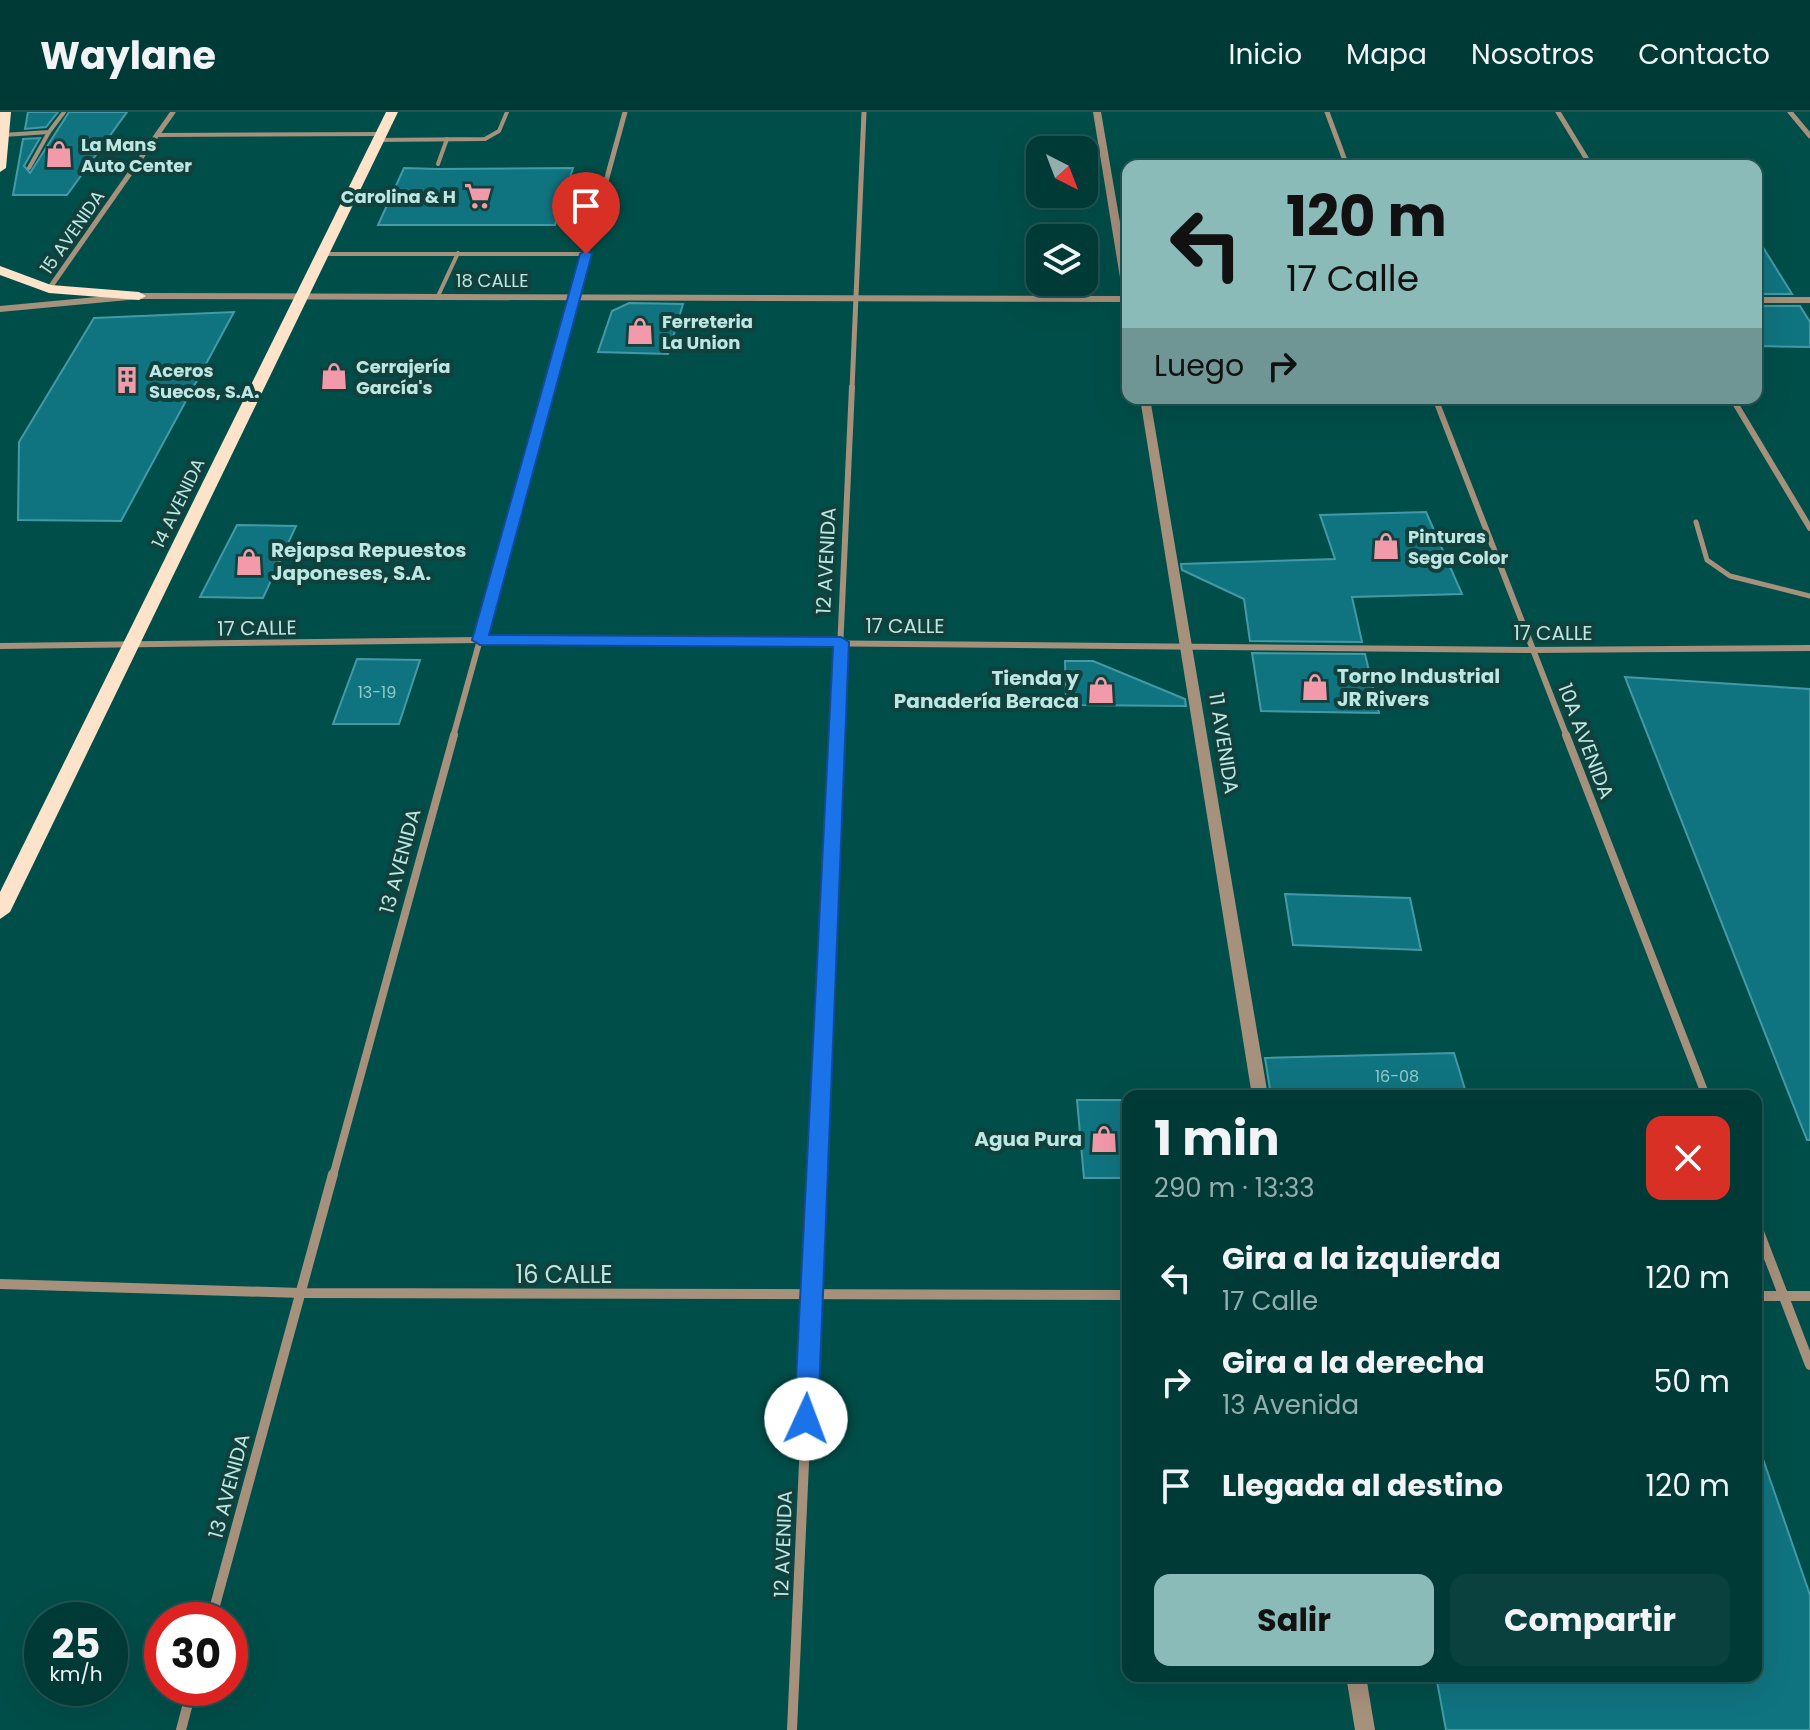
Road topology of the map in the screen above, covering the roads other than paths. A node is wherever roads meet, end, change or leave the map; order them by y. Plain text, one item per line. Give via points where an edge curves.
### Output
1 (5, 112) edge
2 (64, 112) edge
3 (173, 112) edge
4 (392, 112) edge
5 (507, 112) edge
6 (625, 112) edge
7 (864, 112) edge
8 (1097, 112) edge
9 (1327, 112) edge
10 (1558, 112) edge
11 (1790, 112) edge
12 (49, 132) junction
13 (3, 135) junction
14 (157, 135) junction
15 (1810, 136) edge
16 (380, 137) junction
17 (447, 139) junction
18 (1345, 160) edge
19 (1587, 160) edge
20 (438, 164) dead end
21 (0, 168) edge
22 (29, 168) dead end
23 (458, 253) junction
24 (323, 254) junction
25 (586, 254) junction
26 (1122, 261) edge
27 (0, 270) edge
28 (49, 289) junction
29 (139, 296) junction
30 (302, 296) junction
31 (438, 296) junction
32 (574, 297) junction
33 (1122, 297) edge
34 (856, 298) junction
35 (1762, 300) edge
36 (1810, 300) edge
37 (0, 309) edge
38 (1146, 404) edge
39 (1437, 404) edge
40 (1736, 404) edge
41 (1696, 522) dead end
42 (1810, 528) edge
43 (1810, 596) edge
44 (480, 640) junction
45 (841, 642) junction
46 (1185, 644) junction
47 (0, 646) edge
48 (130, 646) junction
49 (1810, 648) edge
50 (1531, 650) junction
51 (0, 912) edge
52 (1259, 1090) edge
53 (1704, 1090) edge
54 (1762, 1239) edge
55 (0, 1284) edge
56 (301, 1293) junction
57 (811, 1295) junction
58 (1122, 1295) edge
59 (1762, 1296) edge
60 (1784, 1296) junction
61 (1810, 1296) edge
62 (1810, 1365) edge
63 (216, 1602) edge
64 (1357, 1682) edge
65 (187, 1706) edge
66 (181, 1730) edge
67 (792, 1730) edge
68 (1365, 1730) edge

1 - 13 main road
2 - 12 lane
3 - 14 street, 15 AVENIDA
4 - 16 main road, 14 AVENIDA
5 - 17 lane via 495,136
6 - 25 street, 13 AVENIDA
7 - 34 street, 12 AVENIDA
8 - 26 street
9 - 18 street
10 - 19 street
11 - 15 street
12 - 13 lane
12 - 22 lane
13 - 21 main road
14 - 16 lane
14 - 28 street, 15 AVENIDA
16 - 17 lane
16 - 24 main road, 14 AVENIDA
17 - 20 lane
23 - 24 lane
23 - 25 lane
23 - 31 lane
24 - 30 main road, 14 AVENIDA
25 - 32 street, 13 AVENIDA
27 - 28 main road
28 - 29 main road
29 - 30 street, 18 CALLE
29 - 37 street, 18 CALLE
30 - 31 street, 18 CALLE
30 - 48 main road, 14 AVENIDA
31 - 32 street, 18 CALLE
32 - 34 street, 18 CALLE
32 - 44 street, 13 AVENIDA
33 - 34 street, 18 CALLE
34 - 45 street, 12 AVENIDA
35 - 36 street
38 - 46 street, 11 AVENIDA
39 - 50 street, 10A AVENIDA
40 - 42 street
41 - 43 lane via 1707,560 1730,576
44 - 45 street, 17 CALLE
44 - 48 street, 17 CALLE
44 - 56 street, 13 AVENIDA
45 - 46 street, 17 CALLE
45 - 57 street, 12 AVENIDA
46 - 50 street, 17 CALLE
46 - 52 street, 11 AVENIDA
47 - 48 street, 17 CALLE
48 - 51 main road, 14 AVENIDA
49 - 50 street, 17 CALLE
50 - 53 street, 10A AVENIDA
54 - 60 street
55 - 56 street, 16 CALLE
56 - 57 street, 16 CALLE
56 - 63 street, 13 AVENIDA
57 - 58 street, 16 CALLE
57 - 67 street, 12 AVENIDA
59 - 60 street
60 - 61 street
60 - 62 street
64 - 68 street
65 - 66 street

